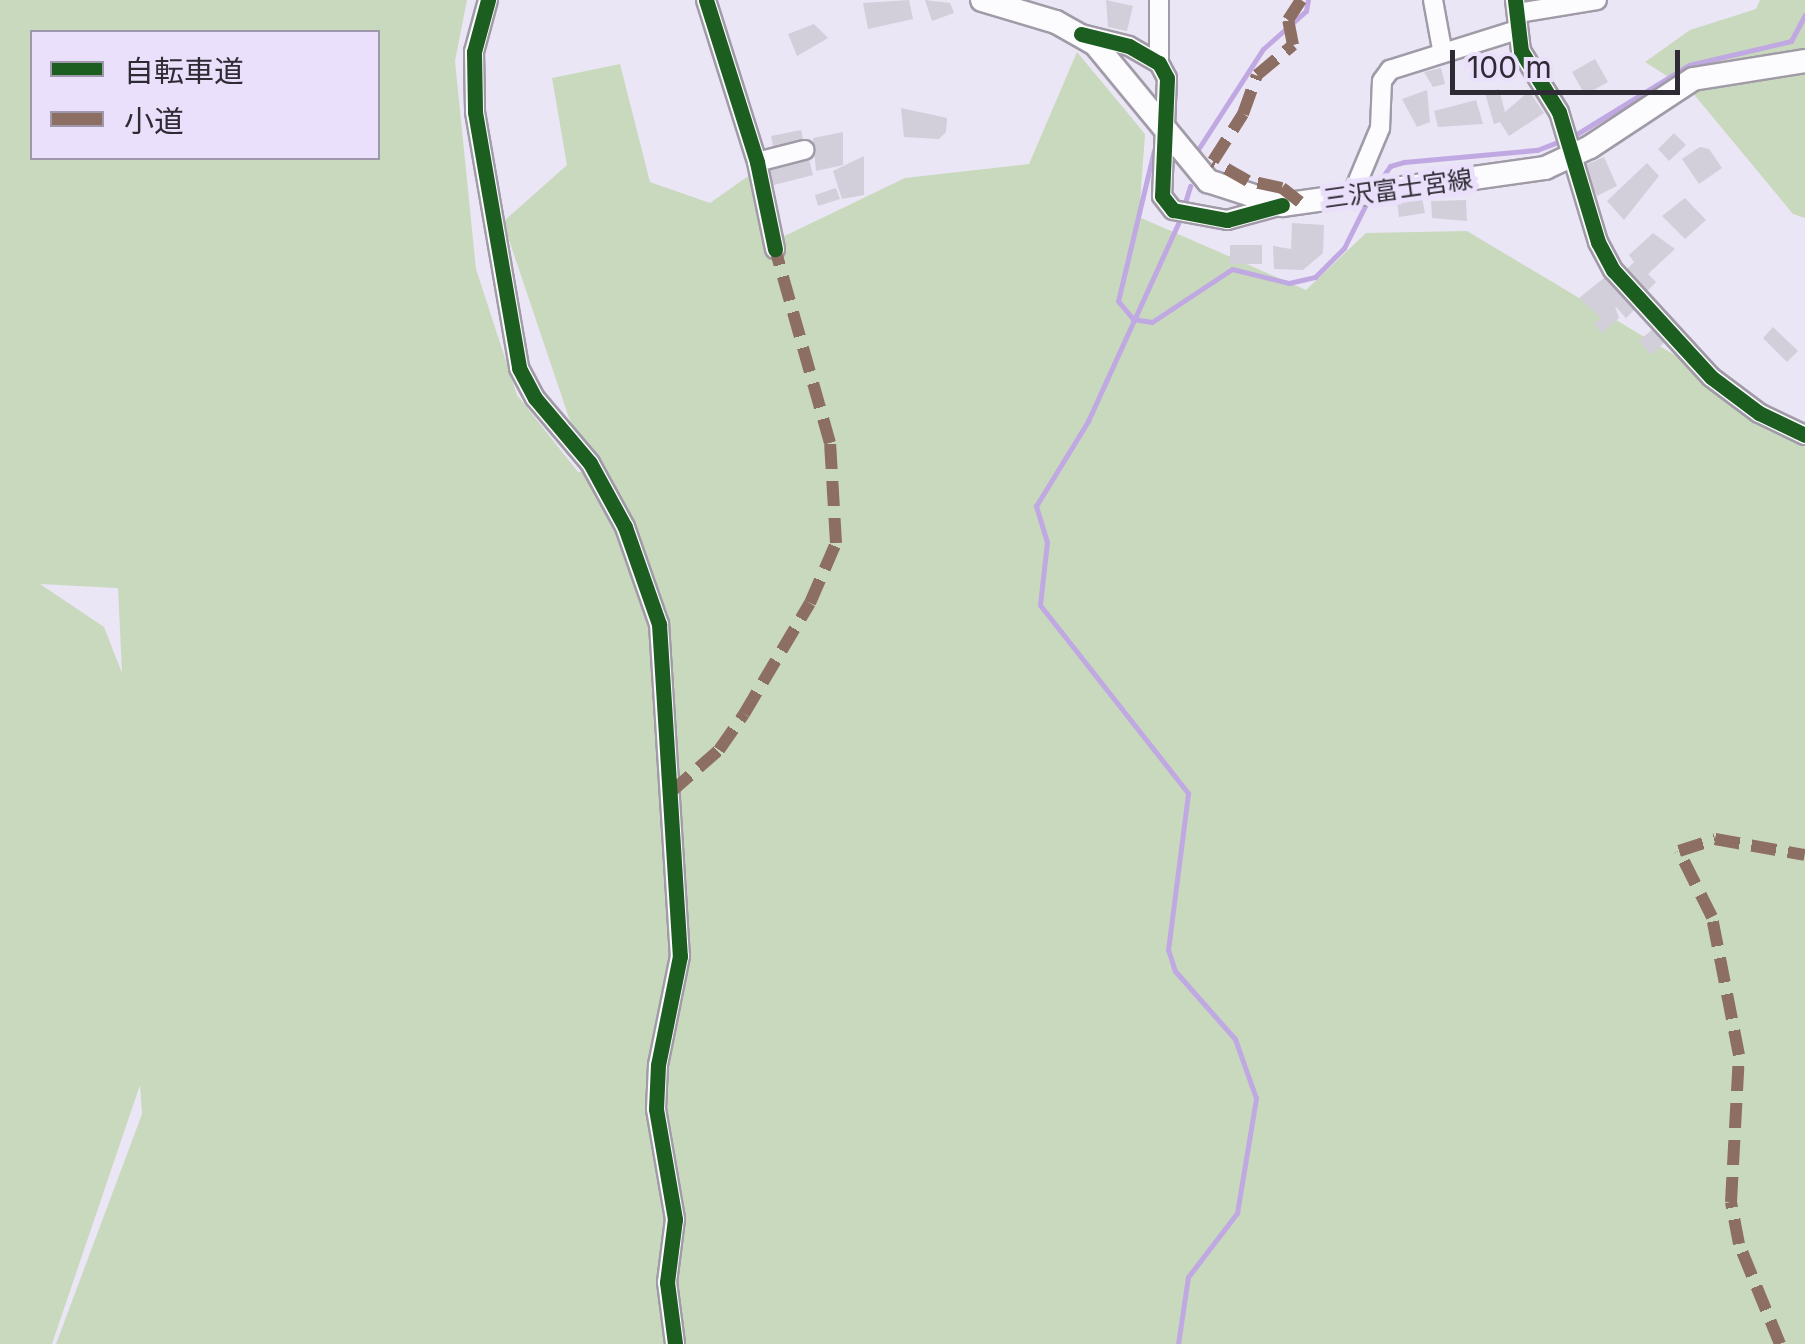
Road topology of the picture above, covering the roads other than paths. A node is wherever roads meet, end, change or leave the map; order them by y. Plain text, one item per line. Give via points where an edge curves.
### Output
1 (488, 0) edge
2 (706, 0) edge
3 (982, 0) edge
4 (1159, 0) edge
5 (1433, 0) edge
6 (1596, 0) edge
7 (1517, 14) edge
8 (1081, 34) junction
9 (1442, 49) junction
10 (1805, 60) edge
11 (1159, 63) junction
12 (1166, 138) junction
13 (1570, 147) junction
14 (804, 150) dead end
15 (757, 162) junction
16 (1364, 194) junction
17 (1282, 205) junction
18 (776, 249) dead end
19 (1805, 435) edge
20 (675, 1344) edge

1 - 20 street via 474,52 475,112 519,368 535,398 590,463 625,527 659,624 680,956 656,1109 675,1219 667,1282
2 - 15 street
3 - 8 main road
4 - 11 street
5 - 9 street
6 - 7 street
7 - 9 street
7 - 13 street via 1521,51
8 - 11 street via 1128,46
8 - 12 main road, 三沢富士宮線
9 - 16 street via 1390,70 1382,80 1380,128
10 - 13 main road, 三沢富士宮線 via 1693,80
11 - 12 street via 1170,94
12 - 17 main road, 三沢富士宮線 via 1208,181
12 - 17 street via 1162,196 1173,210 1248,218
13 - 16 main road, 三沢富士宮線 via 1545,168
13 - 19 street via 1598,242 1649,314 1758,414
14 - 15 street
15 - 18 street
16 - 17 main road, 三沢富士宮線

